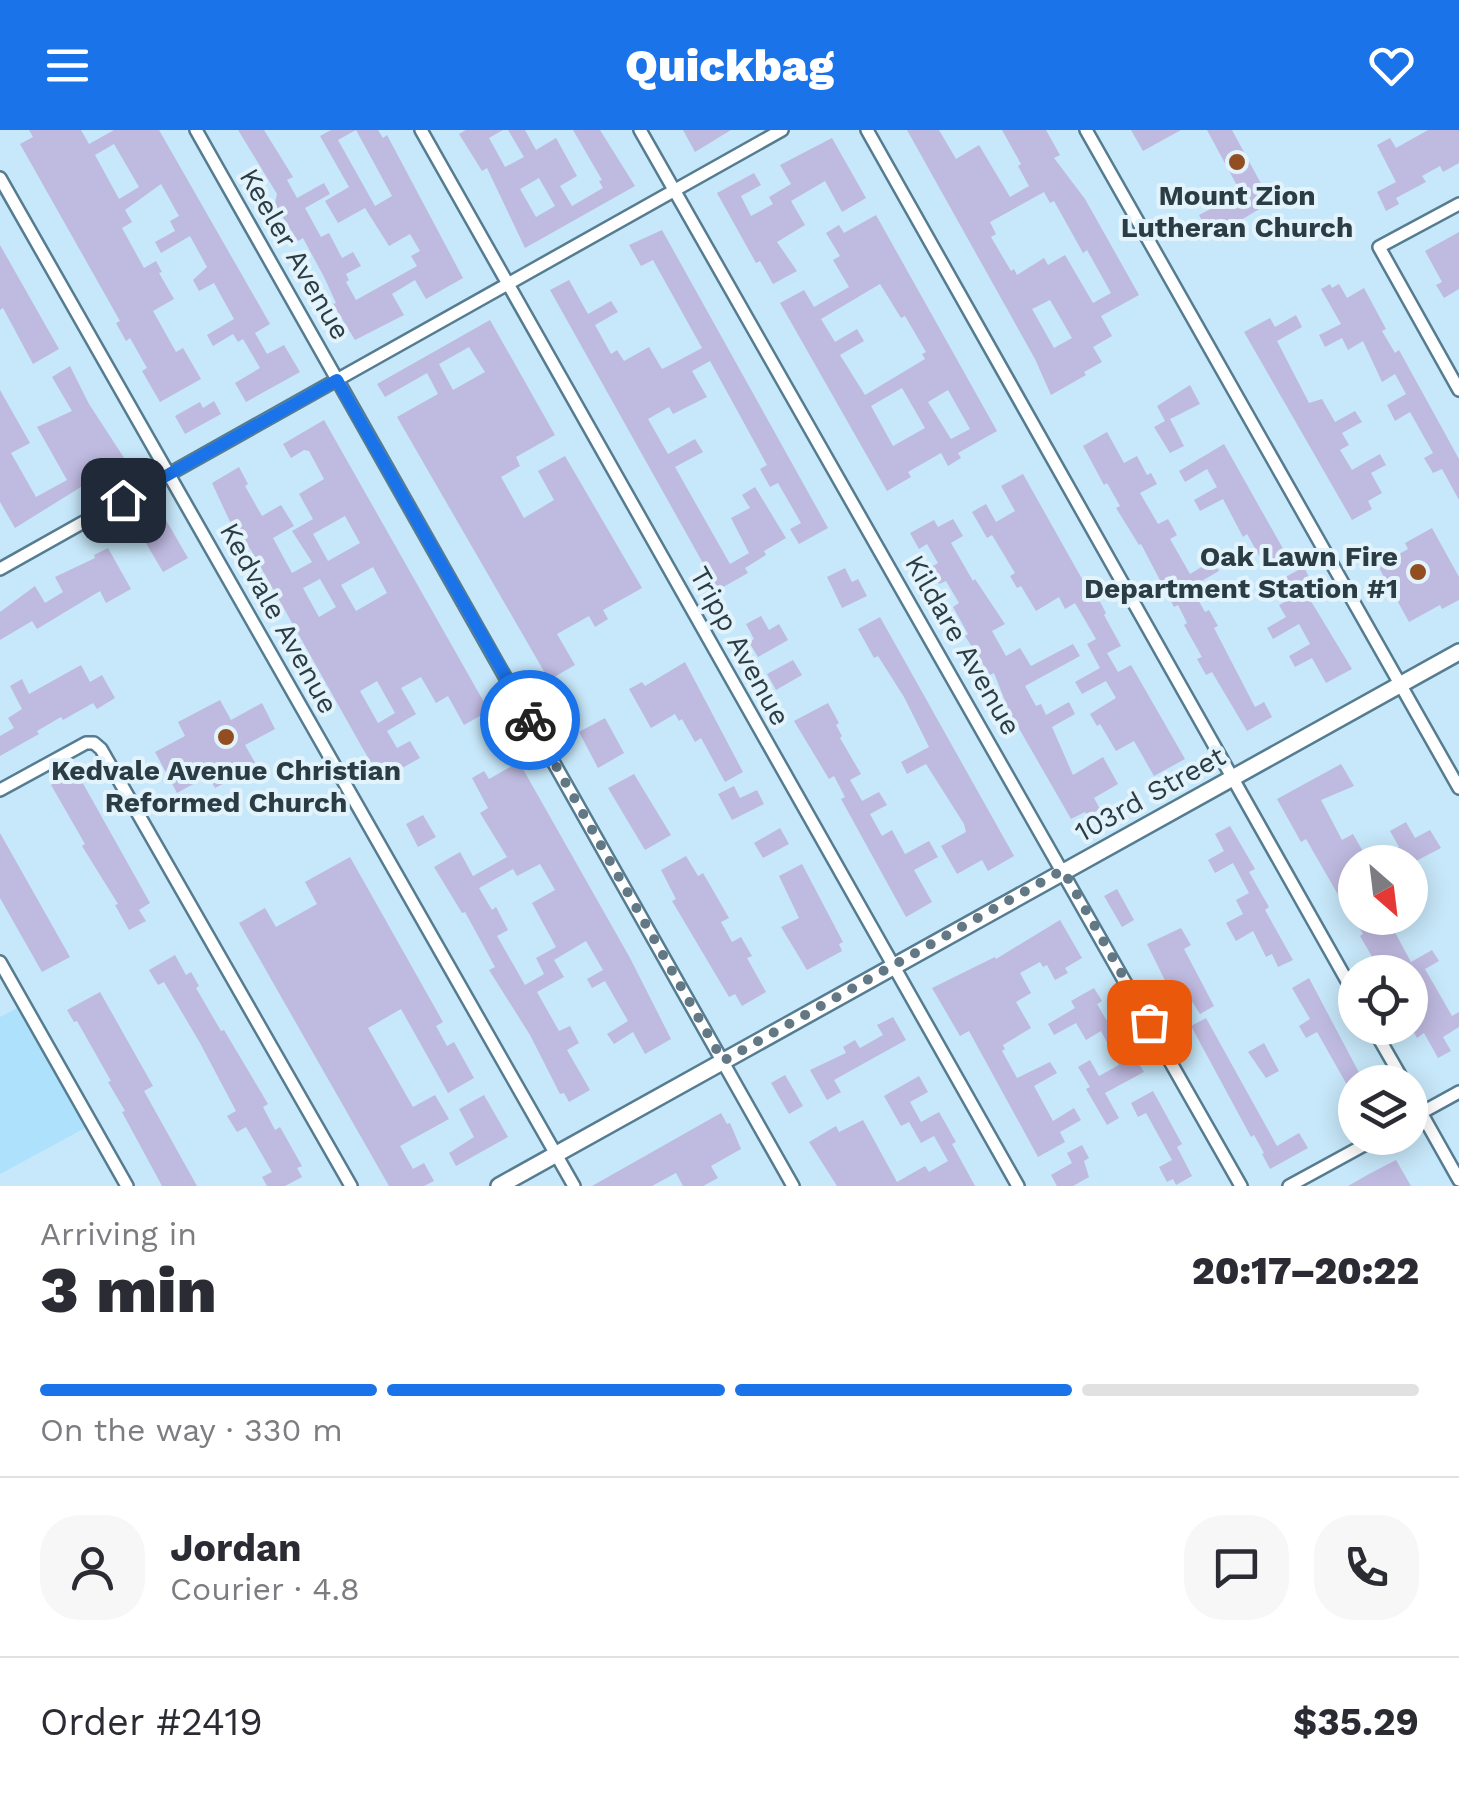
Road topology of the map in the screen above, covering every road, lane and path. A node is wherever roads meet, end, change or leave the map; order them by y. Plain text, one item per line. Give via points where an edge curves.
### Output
1 (196, 130) edge
2 (421, 130) edge
3 (640, 130) edge
4 (782, 130) edge
5 (866, 130) edge
6 (1086, 130) edge
7 (0, 178) edge
8 (674, 190) junction
9 (1459, 204) edge
10 (507, 284) junction
11 (337, 380) junction
12 (1459, 390) edge
13 (169, 474) junction
14 (0, 569) edge
15 (1459, 652) edge
16 (1400, 684) junction
17 (1232, 777) junction
18 (1459, 788) edge
19 (0, 790) edge
20 (1063, 870) junction
21 (0, 962) edge
22 (892, 966) junction
23 (1338, 966) edge
24 (723, 1061) junction
25 (1459, 1092) edge
26 (1428, 1109) edge
27 (1428, 1134) edge
28 (556, 1154) junction
29 (1346, 1155) edge
30 (1459, 1180) edge
31 (127, 1186) edge
32 (351, 1186) edge
33 (499, 1186) edge
34 (574, 1186) edge
35 (794, 1186) edge
36 (1018, 1186) edge
37 (1241, 1186) edge
38 (1289, 1186) edge

1 - 11 street, Keeler Avenue
2 - 10 street, Tripp Avenue
3 - 8 street, Kildare Avenue
4 - 8 street
5 - 17 street
6 - 16 street
7 - 13 street, Kedvale Avenue
8 - 10 street
8 - 20 street, Kildare Avenue
9 - 12 street via 1379,247
10 - 11 street
10 - 22 street, Tripp Avenue
11 - 13 street
11 - 24 street, Keeler Avenue
13 - 14 street
13 - 28 street, Kedvale Avenue
15 - 16 main road, 103rd Street
16 - 17 main road, 103rd Street
16 - 18 street
17 - 20 main road, 103rd Street
17 - 23 street
19 - 32 street via 77,747 94,743 106,756
20 - 22 main road, 103rd Street
20 - 37 street, Kildare Avenue
21 - 31 street
22 - 24 main road, 103rd Street
22 - 36 street, Tripp Avenue
24 - 28 main road, 103rd Street
24 - 35 street, Keeler Avenue
25 - 26 street
27 - 30 street
28 - 33 main road, 103rd Street
28 - 34 street, Kedvale Avenue
29 - 38 street

